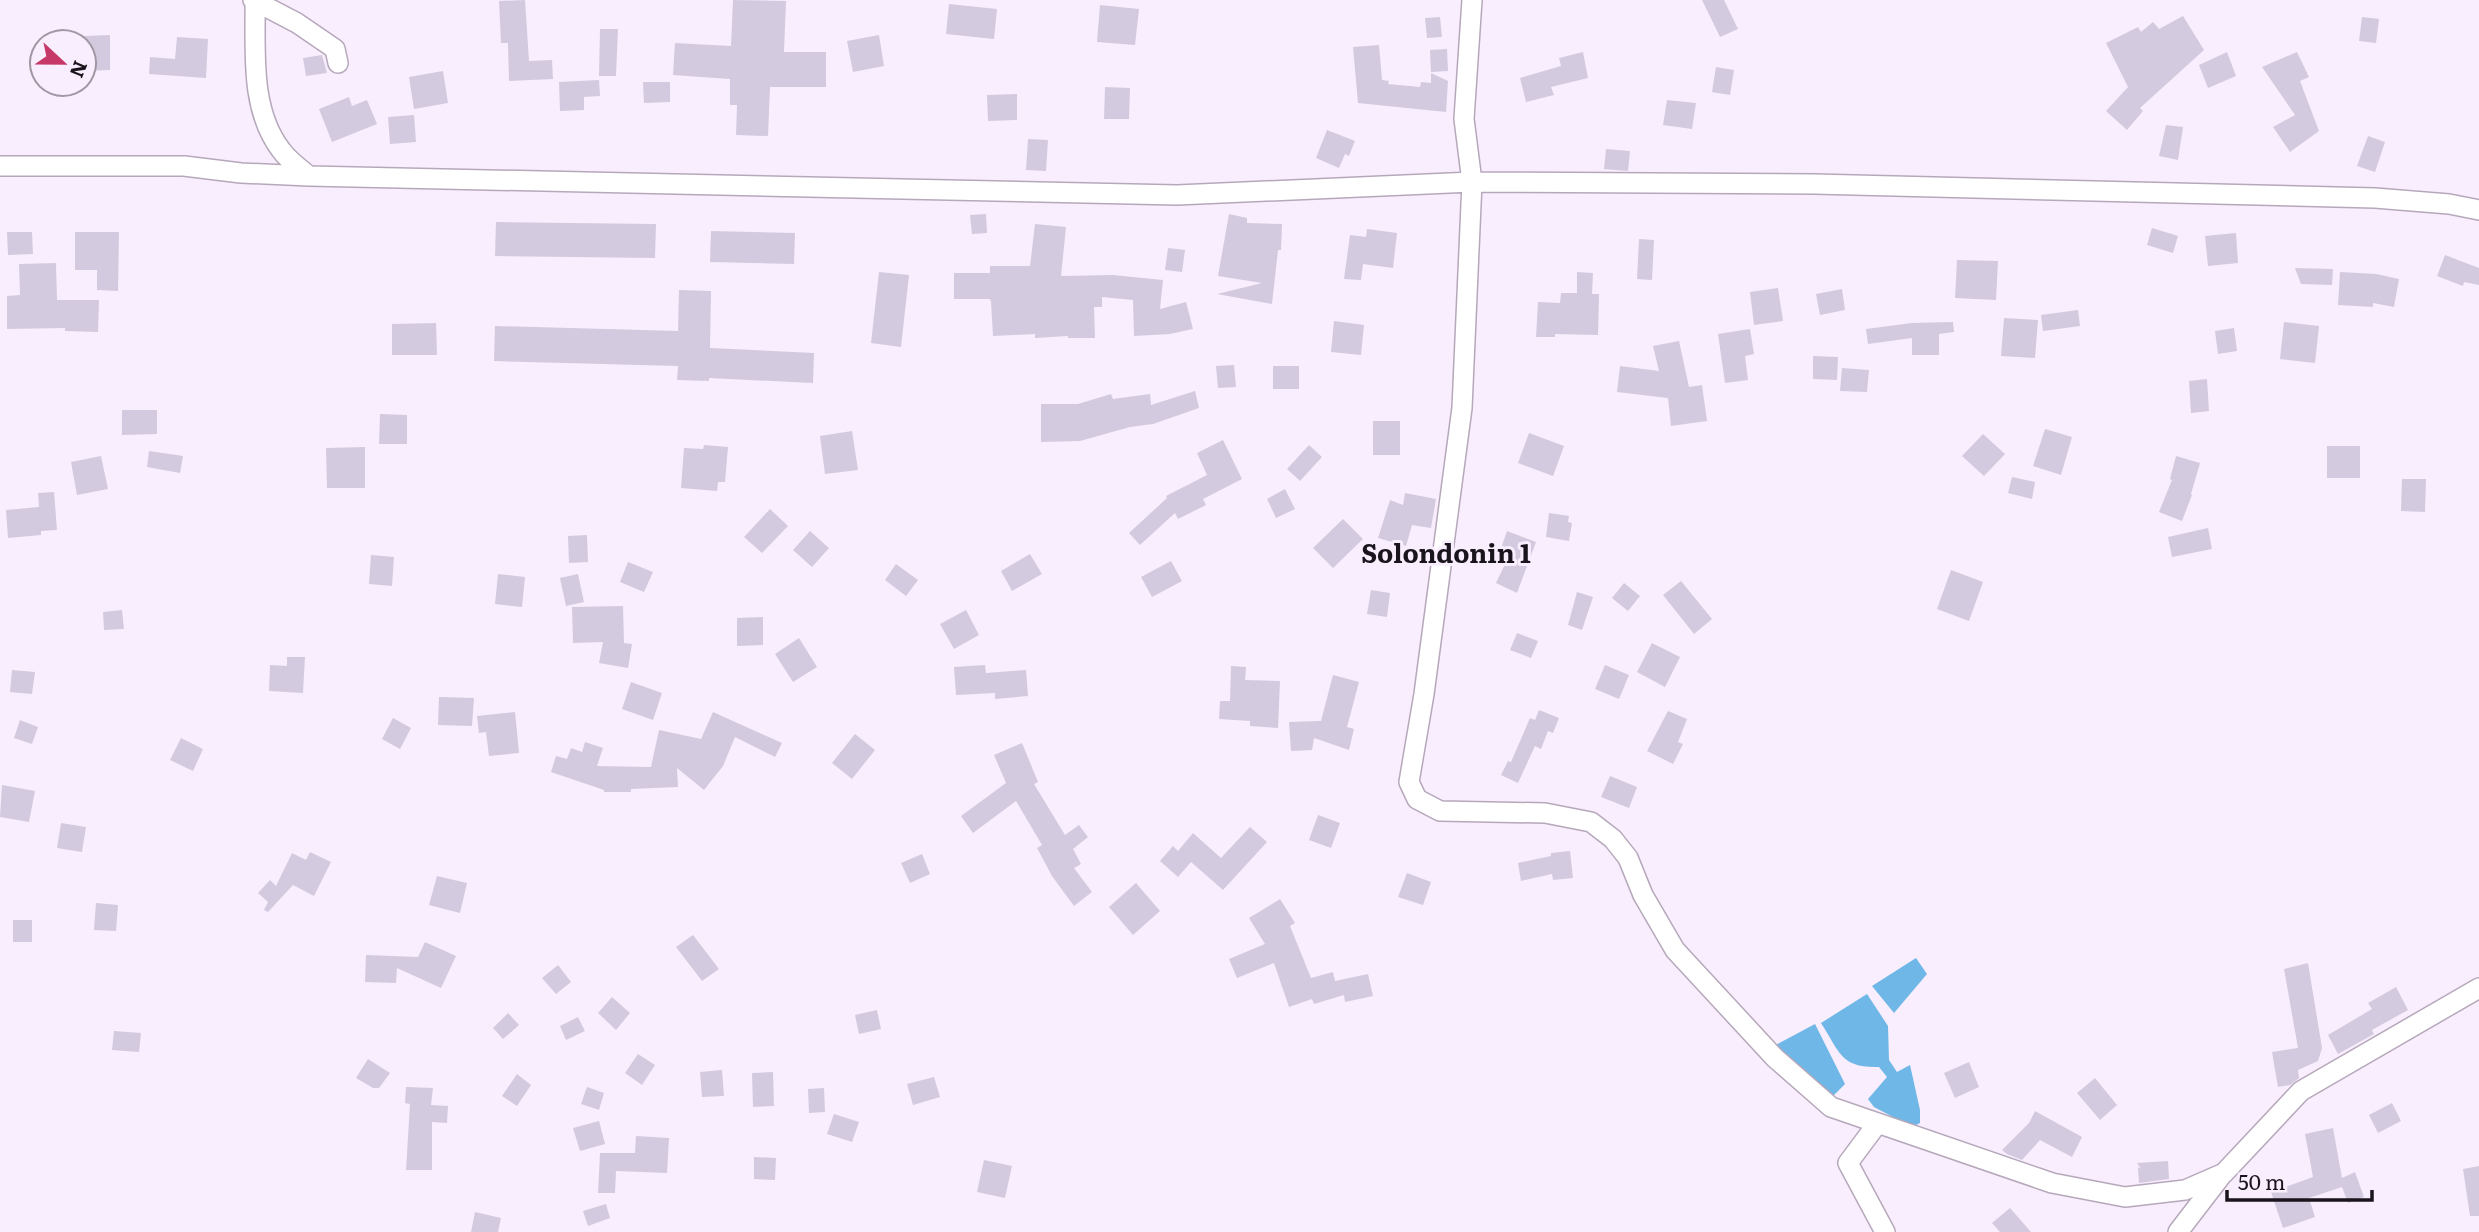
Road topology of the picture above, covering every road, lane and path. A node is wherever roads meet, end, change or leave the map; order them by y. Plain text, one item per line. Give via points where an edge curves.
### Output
1 (1472, 0) edge
2 (255, 1) edge
3 (338, 63) dead end
4 (0, 166) edge
5 (309, 176) junction
6 (1472, 182) junction
7 (2479, 210) edge
8 (2479, 988) edge
9 (1877, 1124) junction
10 (2224, 1173) junction
11 (1885, 1232) edge
12 (2178, 1232) edge

1 - 6 street via 1464,119
2 - 3 street via 335,49
2 - 5 street via 256,81 265,120 280,149
4 - 5 street via 184,166
5 - 6 street via 1177,195
6 - 7 street via 1814,184 2375,198
6 - 9 street via 1462,408 1409,782 1417,799 1440,811 1545,813 1591,822 1628,858 1675,950 1775,1058 1831,1107
8 - 10 street via 2301,1091
9 - 10 street via 2052,1183 2125,1197 2185,1190
9 - 11 street via 1848,1163
10 - 12 street

